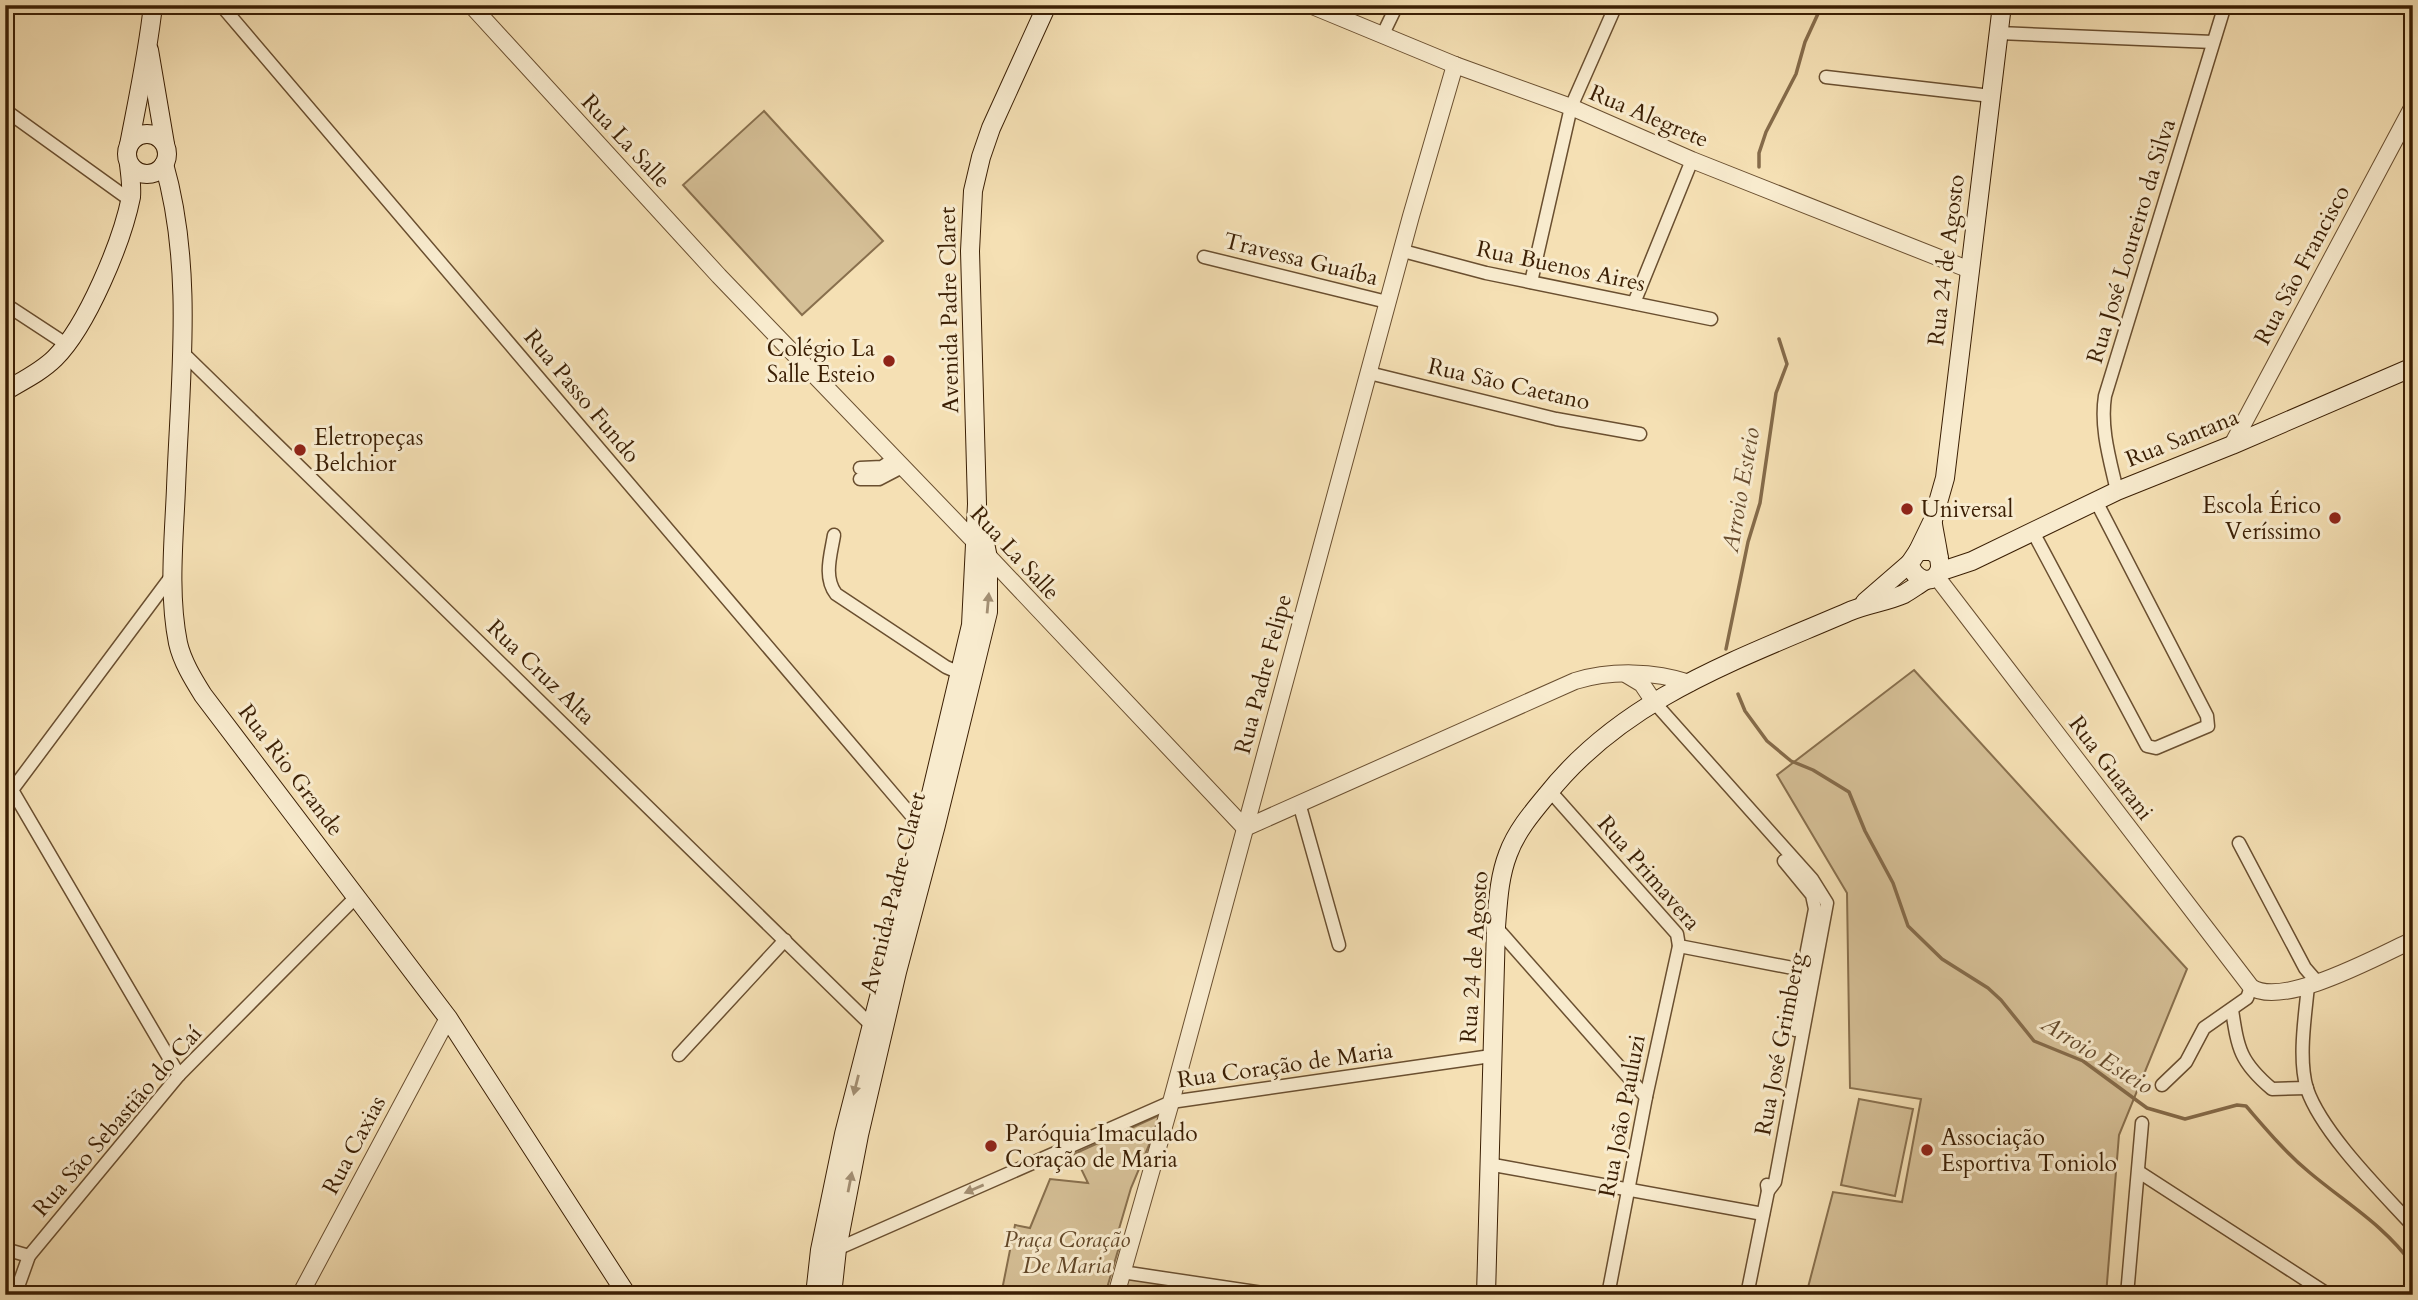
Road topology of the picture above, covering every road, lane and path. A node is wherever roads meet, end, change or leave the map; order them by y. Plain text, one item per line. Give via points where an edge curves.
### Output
1 (153, 5) edge
2 (221, 5) edge
3 (471, 5) edge
4 (1047, 5) edge
5 (1310, 5) edge
6 (1397, 5) edge
7 (1616, 5) edge
8 (2002, 5) edge
9 (2225, 5) edge
10 (1999, 33) junction
11 (1383, 34) junction
12 (2213, 42) junction
13 (1455, 65) junction
14 (1826, 77) dead end
15 (148, 88) junction
16 (1991, 96) junction
17 (2413, 106) edge
18 (1571, 107) junction
19 (5, 110) edge
20 (128, 145) junction
21 (165, 145) junction
22 (1692, 160) junction
23 (129, 164) junction
24 (155, 170) junction
25 (130, 197) junction
26 (1402, 251) junction
27 (1204, 257) dead end
28 (1970, 270) junction
29 (1531, 282) junction
30 (1387, 302) junction
31 (1634, 303) junction
32 (5, 304) edge
33 (1711, 319) dead end
34 (66, 344) junction
35 (181, 350) junction
36 (2413, 367) edge
37 (1369, 373) junction
38 (5, 391) edge
39 (1640, 434) dead end
40 (2232, 445) junction
41 (898, 463) junction
42 (860, 474) dead end
43 (2117, 491) junction
44 (2097, 503) junction
45 (977, 504) junction
46 (1933, 520) junction
47 (2033, 532) junction
48 (834, 535) dead end
49 (974, 541) junction
50 (1914, 557) junction
51 (988, 558) junction
52 (1936, 569) junction
53 (173, 573) junction
54 (1860, 607) junction
55 (960, 673) junction
56 (1627, 675) junction
57 (1690, 683) junction
58 (1654, 702) junction
59 (5, 778) edge
60 (1550, 791) junction
61 (9, 793) edge
62 (1299, 803) junction
63 (5, 810) edge
64 (925, 826) junction
65 (1245, 828) junction
66 (2239, 843) dead end
67 (918, 867) junction
68 (357, 896) junction
69 (1496, 927) junction
70 (785, 940) junction
71 (2413, 940) edge
72 (1339, 945) dead end
73 (1679, 946) junction
74 (1808, 971) junction
75 (2313, 985) junction
76 (2250, 987) junction
77 (2232, 1010) junction
78 (448, 1018) junction
79 (871, 1025) junction
80 (679, 1055) dead end
81 (1491, 1056) junction
82 (179, 1074) junction
83 (2162, 1085) dead end
84 (2307, 1088) junction
85 (1646, 1097) junction
86 (1171, 1102) junction
87 (2142, 1123) dead end
88 (1488, 1164) junction
89 (2139, 1172) junction
90 (1630, 1188) junction
91 (1763, 1214) junction
92 (2413, 1226) edge
93 (5, 1249) edge
94 (829, 1249) junction
95 (29, 1256) junction
96 (1122, 1272) junction
97 (15, 1295) edge
98 (300, 1295) edge
99 (627, 1295) edge
100 (816, 1295) edge
101 (832, 1295) edge
102 (1116, 1295) edge
103 (1276, 1295) edge
104 (1486, 1295) edge
105 (1608, 1295) edge
106 (1747, 1295) edge
107 (2127, 1295) edge
108 (2329, 1295) edge

1 - 15 main road via 143,61
2 - 64 street, Rua Passo Fundo
3 - 41 street, Rua La Salle
4 - 45 main road, Avenida Padre Claret via 991,128 973,191 970,251
5 - 11 street, Rua Alegrete
6 - 11 street
7 - 18 street
8 - 10 main road, Rua 24 de Agosto
9 - 12 street, Rua José Loureiro da Silva
10 - 12 street
10 - 16 main road, Rua 24 de Agosto
11 - 13 street, Rua Alegrete
12 - 43 street, Rua José Loureiro da Silva via 2105,396 2104,432
13 - 18 street, Rua Alegrete
13 - 26 street, Rua Padre Felipe
14 - 16 street
15 - 20 main road
15 - 21 main road
16 - 28 main road, Rua 24 de Agosto
17 - 40 street, Rua São Francisco
18 - 22 street, Rua Alegrete
18 - 29 street
19 - 25 street
20 - 21 main road via 144,134 156,136
20 - 23 main road
21 - 24 main road via 166,157
22 - 28 street, Rua Alegrete
22 - 31 street
23 - 24 main road via 140,173
23 - 25 main road
24 - 25 main road
24 - 35 main road, Rua Rio Grande via 172,193 180,253
25 - 34 main road via 101,281
26 - 29 street, Rua Buenos Aires
26 - 30 street, Rua Padre Felipe
27 - 30 street, Travessa Guaíba
28 - 46 main road, Rua 24 de Agosto via 1945,478
29 - 31 street, Rua Buenos Aires
30 - 37 street, Rua Padre Felipe
31 - 33 street, Rua Buenos Aires
32 - 34 street
34 - 38 main road via 45,367
35 - 53 main road, Rua Rio Grande
35 - 70 street, Rua Cruz Alta
36 - 40 main road, Rua Santana
37 - 39 street, Rua São Caetano via 1556,419
37 - 65 street, Rua Padre Felipe
40 - 43 main road, Rua Santana
41 - 42 street via 879,479
41 - 49 street, Rua La Salle
43 - 44 main road, Rua Santana
44 - 47 main road, Rua Santana
44 - 47 street via 2207,716 2208,726 2156,748 2147,746
45 - 49 main road, Avenida Padre Claret
45 - 51 main road, Avenida Padre Claret
46 - 50 main road, Rua 24 de Agosto
46 - 52 main road, Rua 24 de Agosto
47 - 52 main road, Rua Santana via 1972,561
48 - 55 street via 828,575 836,594
49 - 51 street, Rua La Salle
49 - 55 main road, Avenida Padre Claret via 974,602
50 - 52 main road via 1932,551
50 - 52 main road via 1913,573 1921,579
50 - 54 main road, Rua 24 de Agosto
64 -> 51 main road, Avenida Padre Claret via 988,612
51 - 65 street, Rua La Salle
52 - 54 main road, Rua 24 de Agosto via 1902,594
52 - 76 street, Rua Guarani
53 - 61 street
53 - 68 main road, Rua Rio Grande via 178,643 189,672
54 - 57 main road, Rua 24 de Agosto
55 - 64 main road, Avenida Padre Claret
56 - 57 street via 1671,676
56 - 58 street via 1642,684
56 - 62 street via 1575,681
57 - 58 main road, Rua 24 de Agosto
58 - 60 main road, Rua 24 de Agosto via 1598,740
58 - 74 street, Rua José Grimberg via 1812,879 1821,906
59 - 61 street
60 - 69 main road, Rua 24 de Agosto via 1521,827 1508,853 1500,879
60 - 73 street, Rua Primavera via 1677,934
61 - 63 street
61 - 82 street
62 - 65 street
62 - 72 street
64 - 67 main road, Avenida Padre Claret
65 - 86 street, Rua Padre Felipe
66 - 75 street
67 - 79 main road, Avenida Padre Claret
94 -> 67 main road, Avenida Padre Claret
68 - 78 main road, Rua Rio Grande
68 - 82 street, Rua São Sebastião do Caí
69 - 81 main road, Rua 24 de Agosto
69 - 85 street
70 - 79 street, Rua Cruz Alta
70 - 80 street
71 - 75 street
73 - 74 street, Rua Primavera
73 - 85 street, Rua João Pauluzi
74 - 91 street, Rua José Grimberg
75 - 76 street via 2269,992
75 - 84 street via 2303,1037
76 - 77 street via 2247,998
77 - 83 street via 2204,1028 2186,1062
77 - 84 street via 2240,1053 2250,1069 2272,1089
78 - 98 street, Rua Caxias
78 - 99 main road, Rua Rio Grande
79 -> 94 main road, Avenida Padre Claret via 844,1134
81 - 86 street, Rua Coração de Maria
81 - 88 main road, Rua 24 de Agosto
82 - 95 street, Rua São Sebastião do Caí
84 - 92 street via 2334,1136
85 - 90 street, Rua João Pauluzi
86 -> 94 street, Rua Coração de Maria
86 - 96 street, Rua Padre Felipe
87 - 89 street
88 - 90 street
88 - 104 main road, Rua 24 de Agosto
89 - 107 street
89 - 108 street
90 - 91 street
90 - 105 street, Rua João Pauluzi
91 - 106 street, Rua José Grimberg
93 - 95 street
94 - 100 main road, Avenida Padre Claret
94 - 101 main road, Avenida Padre Claret
95 - 97 street, Rua São Sebastião do Caí
96 - 102 street, Rua Padre Felipe
96 - 103 street

